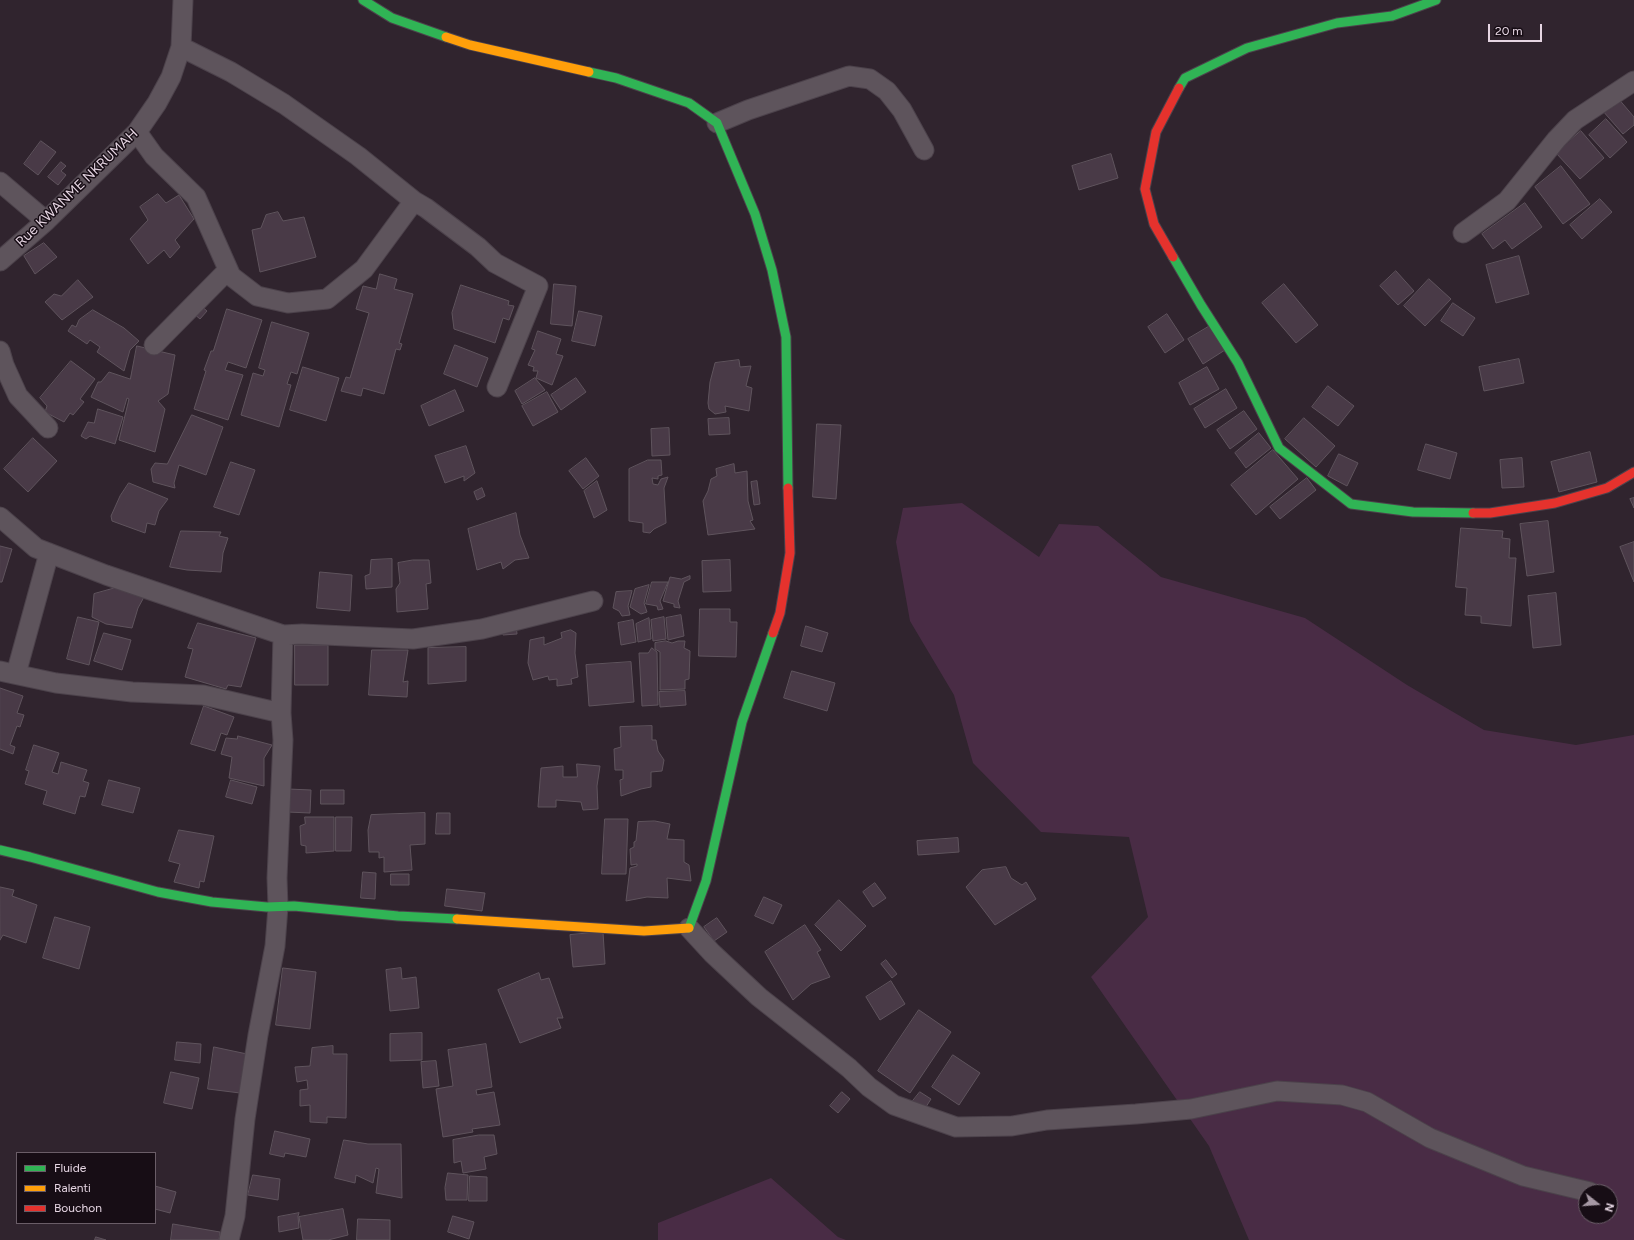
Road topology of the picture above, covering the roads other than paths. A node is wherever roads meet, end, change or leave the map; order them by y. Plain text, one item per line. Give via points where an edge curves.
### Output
1 (183, 0) edge
2 (363, 0) edge
3 (1436, 0) edge
4 (180, 47) junction
5 (1634, 81) edge
6 (717, 123) junction
7 (137, 132) junction
8 (924, 150) dead end
9 (0, 182) edge
10 (414, 201) junction
11 (46, 221) junction
12 (1463, 233) dead end
13 (0, 261) edge
14 (228, 270) junction
15 (154, 345) dead end
16 (0, 351) edge
17 (497, 388) dead end
18 (48, 428) dead end
19 (1634, 472) edge
20 (0, 517) edge
21 (49, 553) junction
22 (593, 601) dead end
23 (283, 635) junction
24 (8, 672) edge
25 (280, 713) junction
26 (0, 850) edge
27 (278, 907) junction
28 (689, 928) junction
29 (1578, 1189) edge
30 (229, 1240) edge

1 - 4 street, Rue KWANME NKRUMAH
2 - 6 street via 392,18 470,45 616,78 689,103
3 - 19 street via 1392,16 1337,23 1247,48 1185,78 1156,132 1146,189 1154,224 1238,363 1279,448 1351,504 1413,512 1490,513 1563,501 1607,488
4 - 7 street, Rue KWANME NKRUMAH via 171,77
4 - 10 street via 231,72 284,104 358,156
5 - 12 street via 1575,120 1507,201
6 - 8 street via 849,76 870,79 887,91 902,110
6 - 28 street via 755,214 772,270 786,337 790,553 780,613 742,722 708,874
7 - 11 street, Rue KWANME NKRUMAH
7 - 14 street via 154,156 196,197
9 - 11 street
10 - 14 street via 364,269 327,299 288,303 257,296 231,276
10 - 17 street via 496,263 538,286
11 - 13 street, Rue KWANME NKRUMAH
14 - 15 street
16 - 18 street via 18,396
20 - 21 street via 36,548
21 - 23 street
21 - 24 street
22 - 23 street via 482,629 413,639
23 - 25 street
24 - 25 street via 56,683 132,692 203,695
25 - 27 street via 283,740
26 - 27 street via 161,893 222,903
27 - 28 street via 294,906 398,916 644,932
27 - 30 street via 275,946 257,1042 245,1119 235,1216
28 - 29 street via 758,997 849,1068 869,1087 894,1105 956,1128 1012,1126 1047,1120 1191,1109 1277,1091 1342,1095 1367,1102 1430,1138 1523,1176

